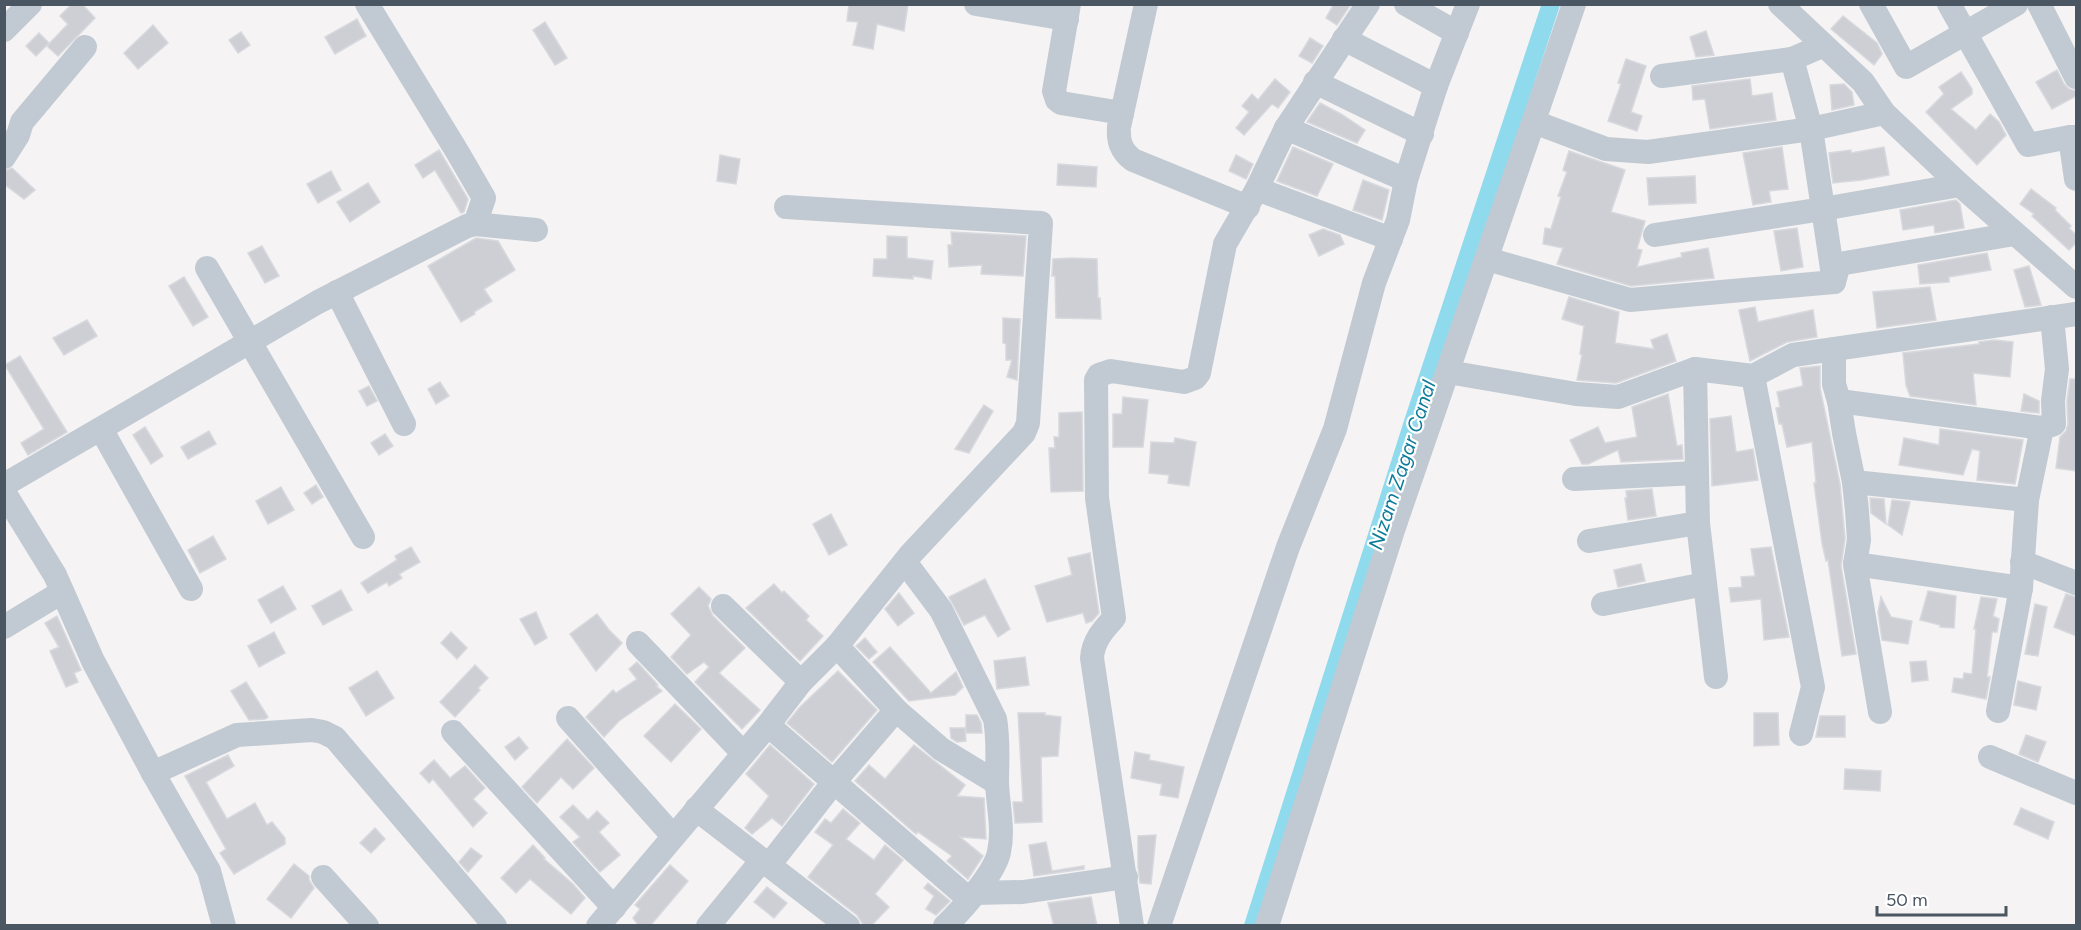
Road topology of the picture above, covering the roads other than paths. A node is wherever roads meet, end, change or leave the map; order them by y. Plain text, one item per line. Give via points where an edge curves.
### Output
1 (30, 4) edge
2 (367, 4) edge
3 (976, 4) edge
4 (1146, 4) edge
5 (1368, 4) edge
6 (1406, 4) edge
7 (1468, 4) edge
8 (1574, 4) edge
9 (1780, 4) edge
10 (1871, 4) edge
11 (1949, 4) edge
12 (2016, 4) edge
13 (2039, 4) edge
14 (1068, 12) edge
15 (4, 30) edge
16 (1965, 32) junction
17 (1457, 33) junction
18 (1344, 39) junction
19 (1822, 46) junction
20 (85, 47) dead end
21 (1791, 58) junction
22 (1662, 76) dead end
23 (2076, 77) edge
24 (1315, 82) junction
25 (1436, 86) junction
26 (1122, 113) junction
27 (1884, 113) junction
28 (1534, 122) junction
29 (1286, 128) junction
30 (1811, 129) junction
31 (1422, 134) junction
32 (2073, 137) edge
33 (4, 157) edge
34 (2076, 179) edge
35 (1406, 180) junction
36 (1960, 185) junction
37 (1252, 198) junction
38 (786, 207) dead end
39 (1823, 209) junction
40 (475, 224) junction
41 (536, 230) dead end
42 (2014, 234) junction
43 (1655, 235) dead end
44 (1391, 239) junction
45 (1487, 259) junction
46 (207, 268) dead end
47 (1834, 282) junction
48 (2076, 287) edge
49 (337, 292) junction
50 (2076, 314) edge
51 (2052, 317) junction
52 (249, 343) junction
53 (1834, 348) junction
54 (1695, 369) junction
55 (1448, 372) junction
56 (1752, 376) junction
57 (1839, 401) junction
58 (404, 424) dead end
59 (2042, 428) junction
60 (101, 429) junction
61 (1697, 473) junction
62 (1574, 479) dead end
63 (1854, 482) junction
64 (4, 485) edge
65 (4, 492) edge
66 (2027, 500) junction
67 (1698, 523) junction
68 (363, 537) dead end
69 (1589, 541) dead end
70 (905, 562) junction
71 (2022, 562) junction
72 (1855, 564) junction
73 (1705, 584) junction
74 (2076, 584) edge
75 (2021, 588) junction
76 (191, 589) dead end
77 (62, 591) junction
78 (1603, 604) dead end
79 (723, 606) dead end
80 (4, 627) edge
81 (638, 643) dead end
82 (837, 646) junction
83 (1716, 677) dead end
84 (801, 682) junction
85 (896, 710) junction
86 (1880, 711) dead end
87 (1998, 711) dead end
88 (568, 718) dead end
89 (768, 724) junction
90 (453, 732) dead end
91 (1801, 734) dead end
92 (743, 753) junction
93 (1990, 757) dead end
94 (153, 773) junction
95 (834, 782) junction
96 (997, 783) junction
97 (2076, 793) edge
98 (696, 809) junction
99 (673, 836) junction
100 (766, 863) junction
101 (323, 877) dead end
102 (1126, 877) junction
103 (972, 896) junction
104 (606, 917) edge
105 (946, 925) edge
106 (1128, 925) edge
107 (224, 926) edge
108 (367, 926) edge
109 (495, 926) edge
110 (708, 926) edge
111 (848, 926) edge
112 (1160, 926) edge
113 (1268, 926) edge

1 - 15 street
2 - 40 street via 484,198
3 - 14 street
4 - 26 street
5 - 18 street
6 - 17 street
7 - 17 street
8 - 28 street
9 - 19 street
10 - 16 street via 1906,67
11 - 16 street
12 - 16 street
13 - 23 street
14 - 26 street via 1054,91 1057,100
16 - 32 street via 2028,145
17 - 25 street
18 - 24 street
18 - 25 street
19 - 21 street
19 - 27 street via 1863,82
20 - 33 street via 22,122
21 - 22 street
21 - 30 street
24 - 29 street
24 - 31 street
25 - 31 street
26 - 37 street via 1120,144 1133,160
27 - 30 street
27 - 36 street
28 - 30 street via 1606,149 1648,152
28 - 45 street
29 - 35 street
29 - 37 street
30 - 39 street
31 - 35 street
32 - 34 street
35 - 44 street
36 - 39 street
36 - 42 street
37 - 44 street
37 - 102 street via 1225,244 1195,378 1184,382 1111,371 1096,380 1097,498 1114,618 1099,635 1092,658
38 - 70 street via 1041,224 1027,428
39 - 43 street
39 - 47 street
40 - 41 street
40 - 49 street
42 - 47 street via 1839,264
42 - 48 street
44 - 112 street via 1374,283 1335,429 1288,547
45 - 47 street via 1630,300
45 - 55 street
46 - 52 street
49 - 52 street
49 - 58 street
50 - 51 street
51 - 53 street
51 - 59 street via 2057,369 2054,424
52 - 60 street
52 - 68 street
53 - 56 street via 1793,355
53 - 57 street via 1834,384
54 - 55 street via 1618,397 1576,394
54 - 56 street
54 - 61 street
55 - 113 street via 1393,530
56 - 91 street via 1813,687
57 - 59 street
57 - 63 street
59 - 66 street
60 - 64 street
60 - 76 street
61 - 62 street
61 - 67 street
63 - 66 street
63 - 72 street via 1859,540
65 - 77 street
66 - 71 street
67 - 69 street
67 - 73 street
70 - 82 street
70 - 96 street via 941,610 995,719
71 - 74 street
71 - 75 street
72 - 75 street
72 - 86 street
73 - 78 street
73 - 83 street
75 - 87 street
77 - 80 street
77 - 94 street via 93,661
79 - 84 street
81 - 92 street
82 - 84 street
82 - 85 street
84 - 89 street
85 - 95 street
85 - 96 street via 941,748
88 - 99 street
89 - 92 street
89 - 95 street
90 - 104 street
92 - 98 street
93 - 97 street
94 - 107 street via 209,871
94 - 109 street via 237,735 323,732 335,738
95 - 100 street
95 - 103 street
96 - 103 street via 999,854 995,866
98 - 99 street
98 - 100 street
99 - 104 street
100 - 110 street
100 - 111 street
101 - 108 street
102 - 103 street
102 - 106 street
103 - 105 street

